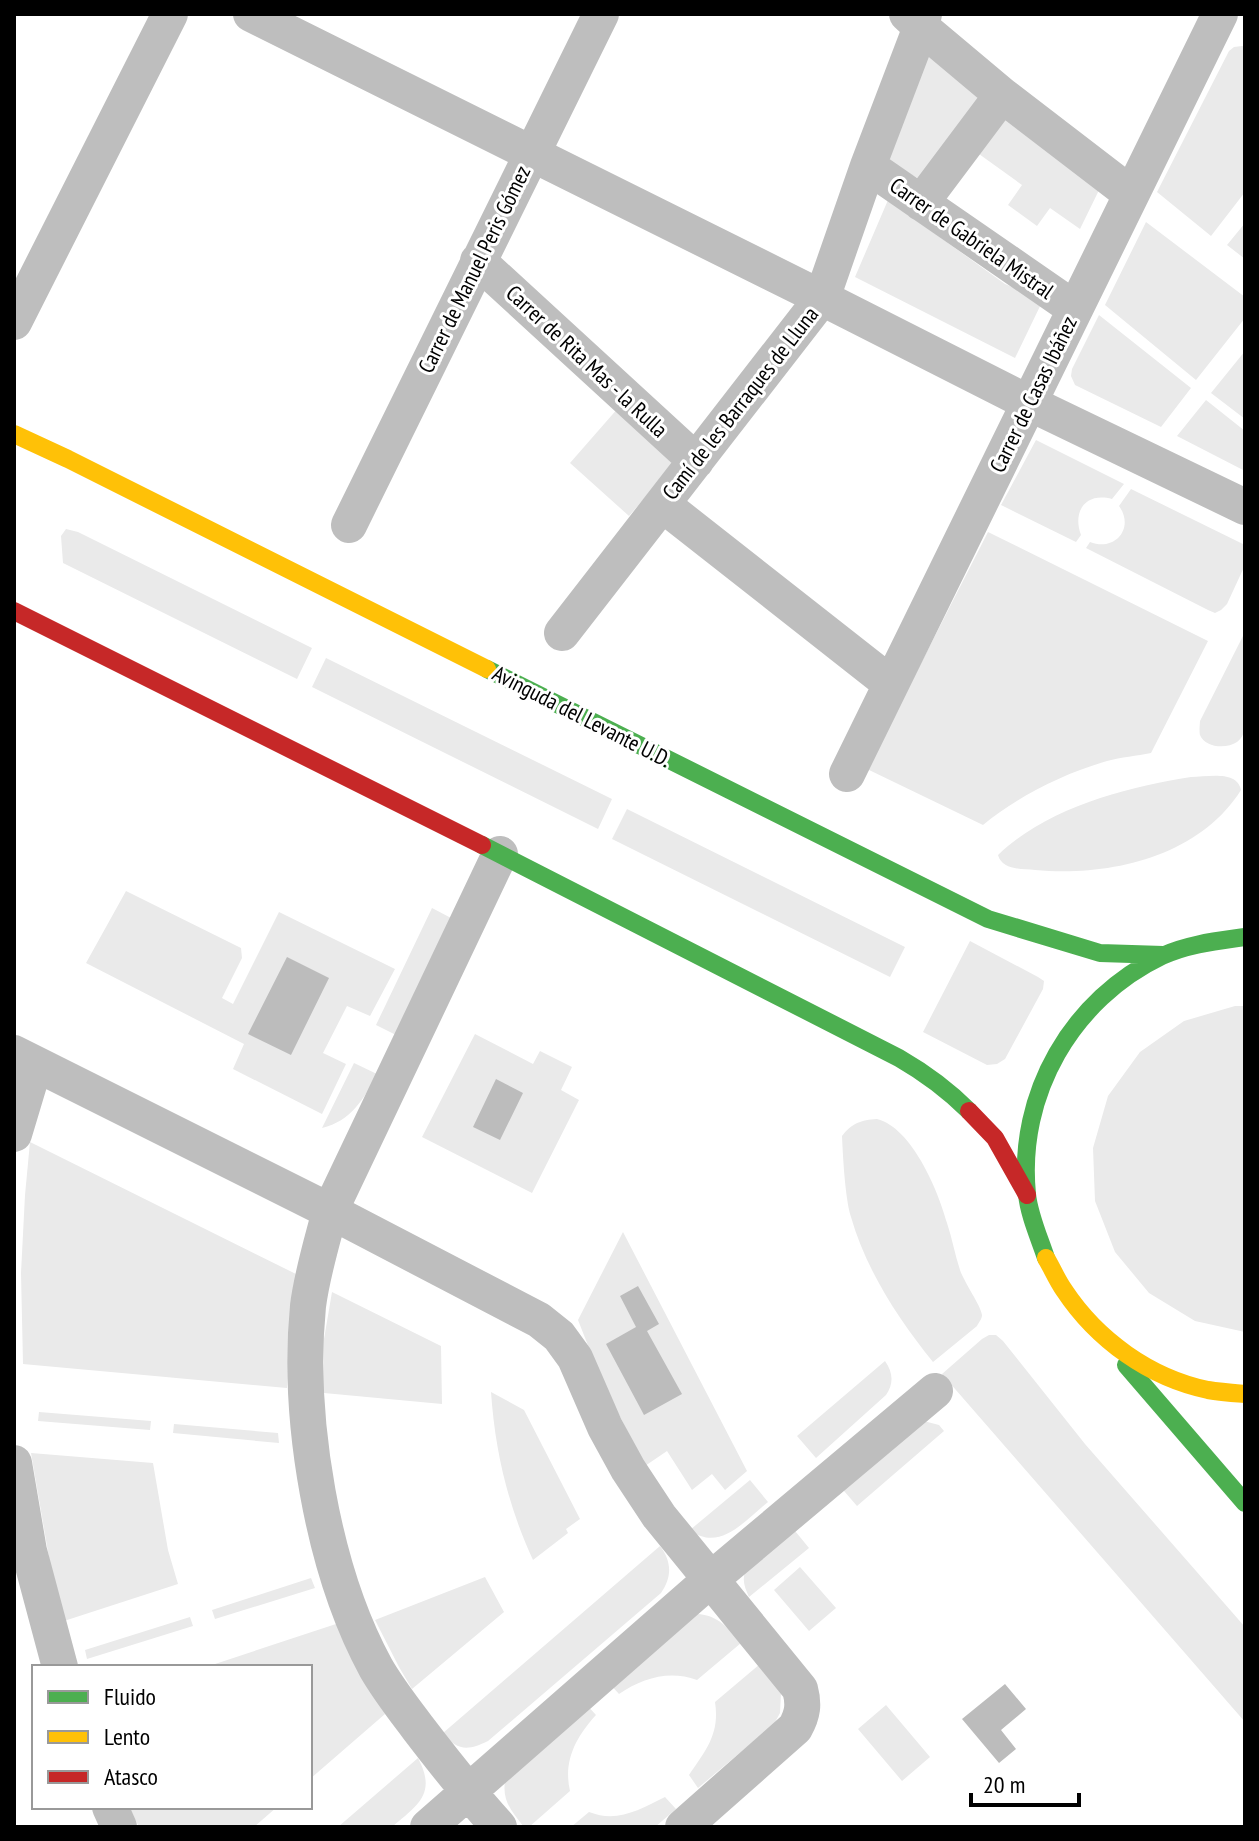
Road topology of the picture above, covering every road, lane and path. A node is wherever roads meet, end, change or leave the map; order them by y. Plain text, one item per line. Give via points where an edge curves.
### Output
1 (170, 14) edge
2 (251, 14) edge
3 (601, 14) edge
4 (917, 18) edge
5 (1225, 18) edge
6 (1002, 95) junction
7 (531, 153) junction
8 (868, 166) junction
9 (1131, 194) junction
10 (921, 203) junction
11 (478, 261) junction
12 (822, 298) junction
13 (1075, 309) junction
14 (14, 322) edge
15 (1029, 403) junction
16 (14, 434) edge
17 (696, 461) junction
18 (662, 504) junction
19 (1245, 507) edge
20 (349, 525) dead end
21 (14, 611) edge
22 (562, 633) dead end
23 (891, 684) junction
24 (847, 774) dead end
25 (500, 854) junction
26 (1224, 925) dead end
27 (1245, 937) edge
28 (1203, 942) junction
29 (1163, 955) junction
30 (26, 1059) edge
31 (14, 1134) edge
32 (1027, 1195) junction
33 (330, 1211) junction
34 (1103, 1339) junction
35 (935, 1391) dead end
36 (1245, 1394) edge
37 (14, 1463) edge
38 (1245, 1503) edge
39 (710, 1580) junction
40 (59, 1665) edge
41 (468, 1793) junction
42 (428, 1827) edge
43 (499, 1827) edge
44 (683, 1827) edge

1 - 14 street
2 - 7 street
3 - 7 street, Carrer de Manuel Peris Gómez
4 - 6 street
4 - 8 street, Camí de les Barraques de Lluna
5 - 9 street, Carrer de Casas Ibáñez
6 - 9 street
6 - 10 street
7 - 11 street, Carrer de Manuel Peris Gómez
7 - 12 street
8 - 10 street, Carrer de Gabriela Mistral
8 - 12 street, Camí de les Barraques de Lluna
9 - 13 street, Carrer de Casas Ibáñez
10 - 13 street, Carrer de Gabriela Mistral
11 - 17 street, Carrer de Rita Mas - la Rulla
11 - 20 street, Carrer de Manuel Peris Gómez
12 - 15 street
12 - 17 street, Camí de les Barraques de Lluna
13 - 15 street, Carrer de Casas Ibáñez
15 - 19 street
15 - 23 street, Carrer de Casas Ibáñez
16 - 29 street, Avinguda del Levante U.D. via 988,919 1100,953
17 - 18 street, Camí de les Barraques de Lluna
18 - 22 street, Camí de les Barraques de Lluna
18 - 23 street
21 - 25 street
23 - 24 street, Carrer de Casas Ibáñez
25 - 32 street via 926,1074 995,1138
25 - 33 street
26 - 28 street
27 - 28 street
28 - 29 street
29 - 32 street via 1126,975 1094,1002 1055,1054 1032,1111
30 - 31 street via 29,1084
30 - 33 street
32 - 34 street via 1041,1248 1067,1297
33 - 39 street via 539,1320 559,1336 575,1358 628,1469
33 - 41 street via 308,1304 305,1354 307,1411 322,1513 346,1602 377,1670
34 - 36 street via 1140,1365 1181,1383
34 - 38 street
35 - 39 street
37 - 40 street via 29,1551
39 - 41 street
39 - 44 street via 800,1689 802,1714 795,1728
41 - 42 street
41 - 43 street

